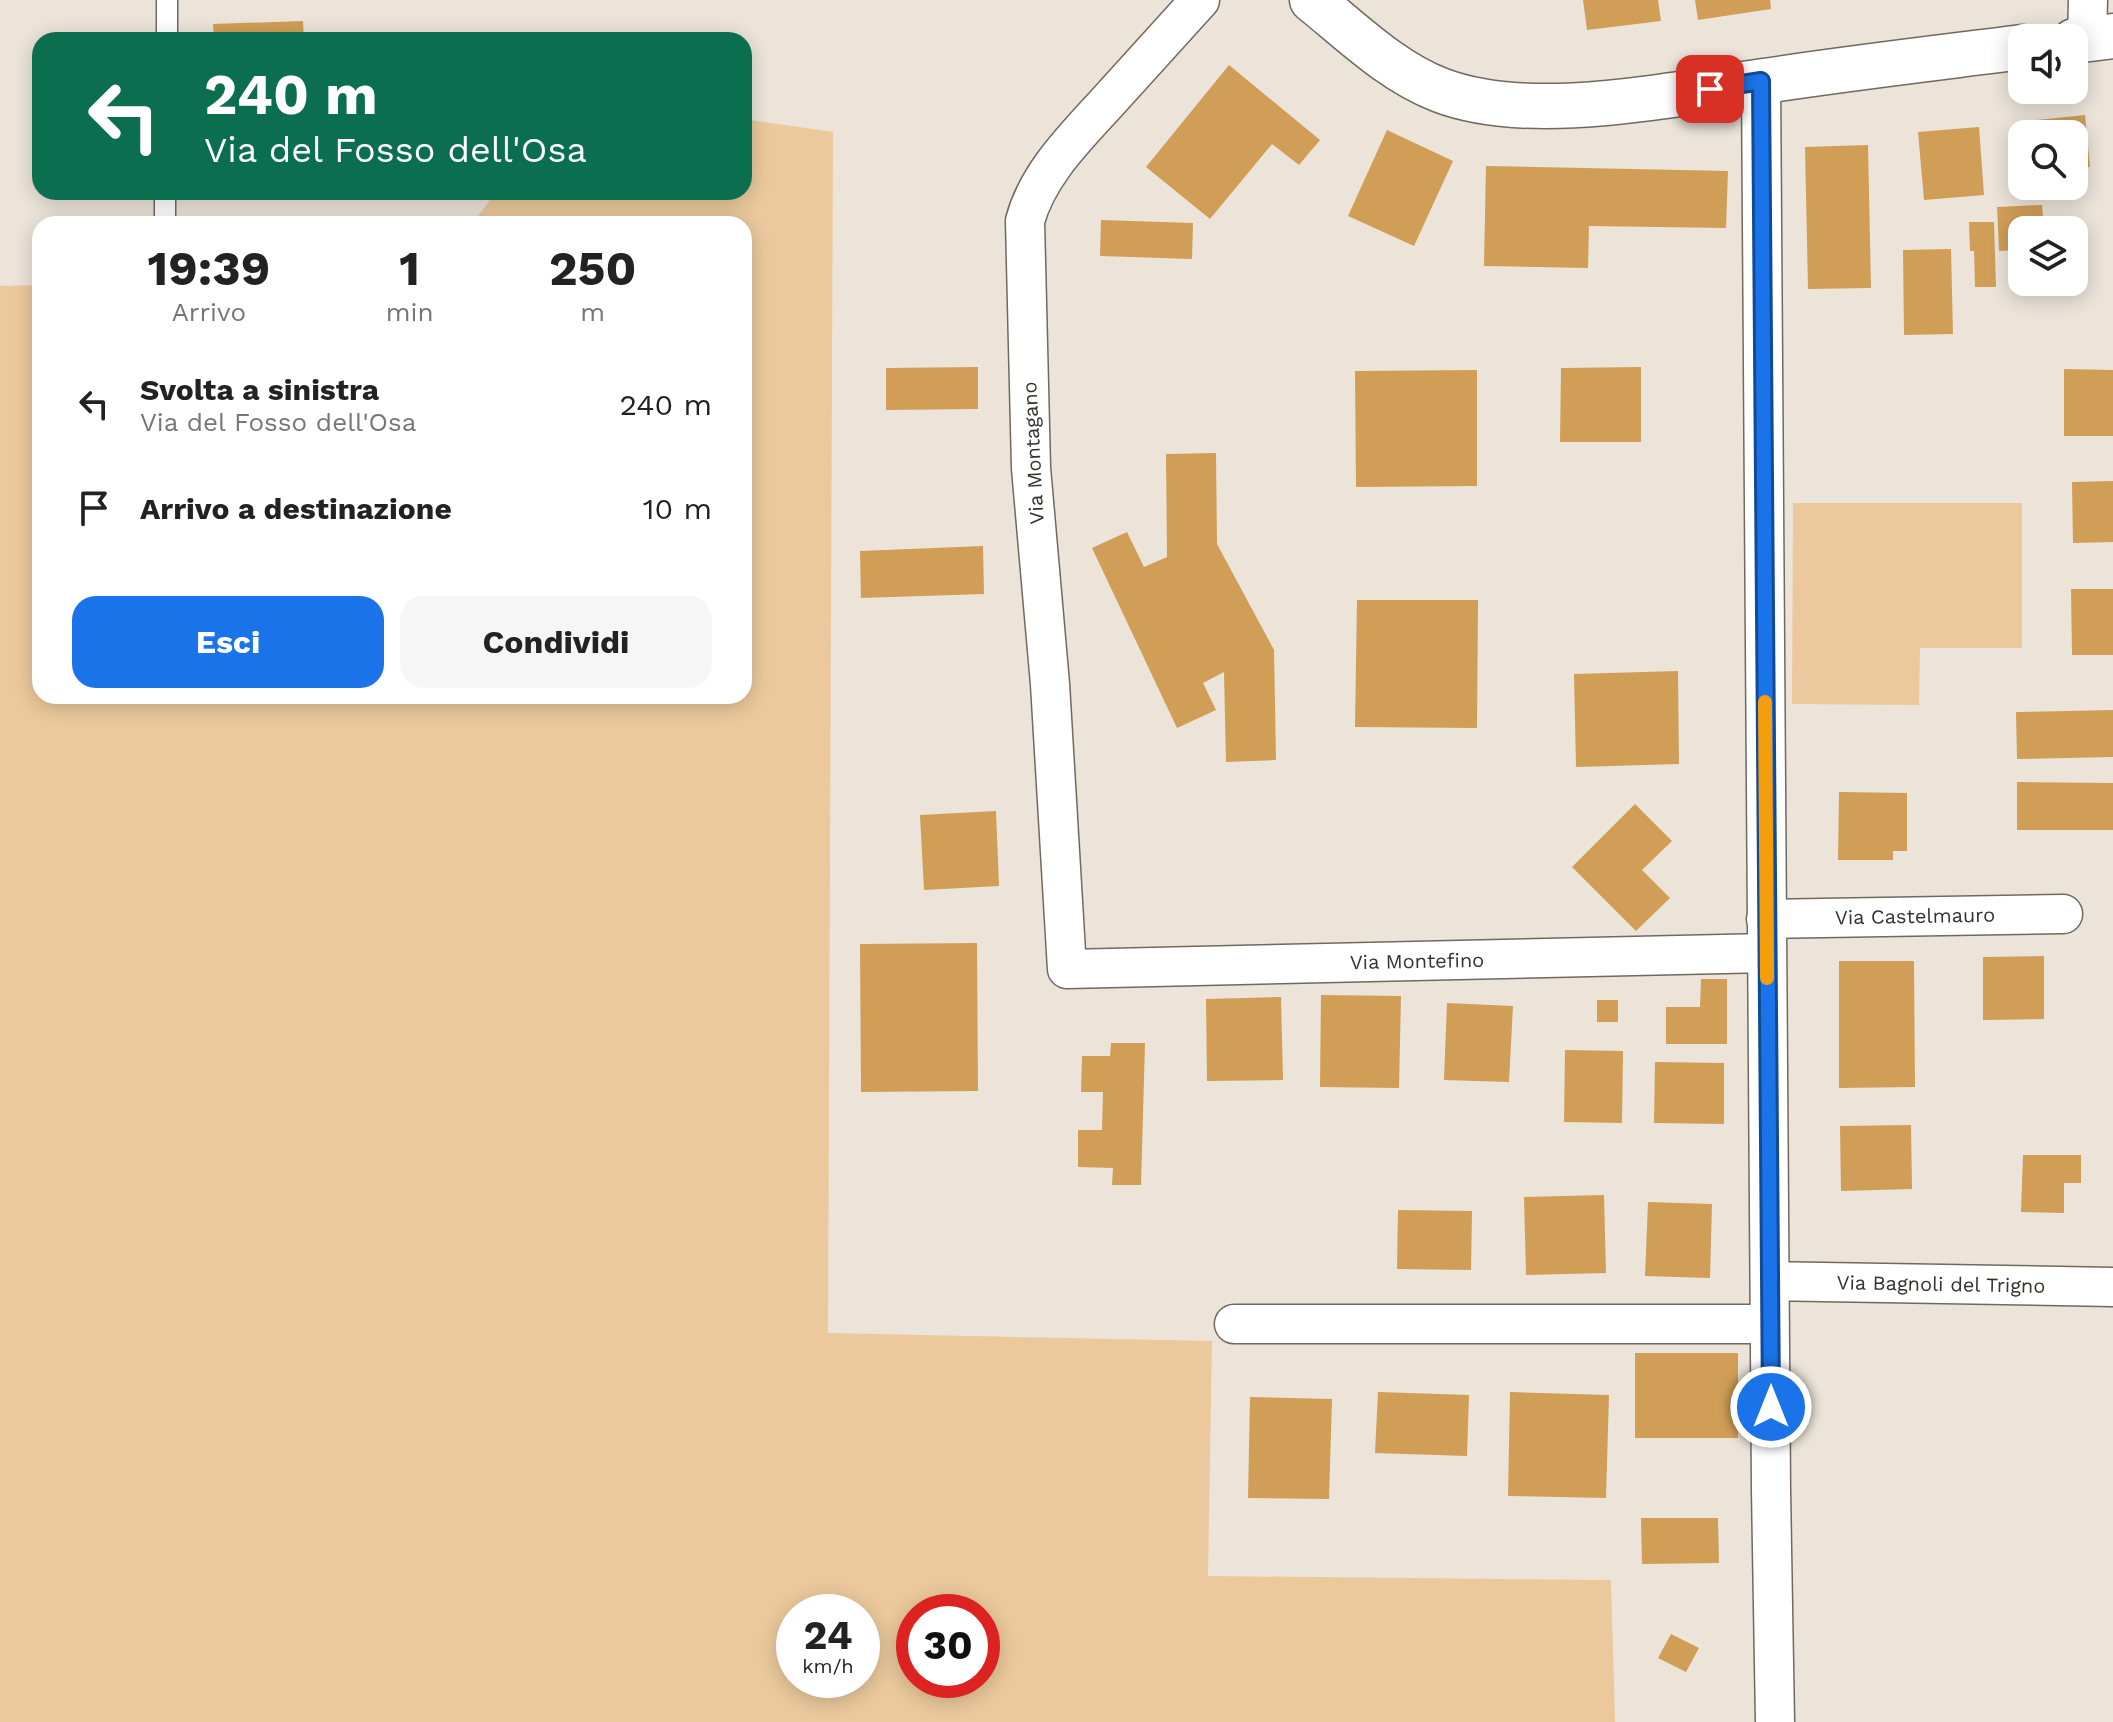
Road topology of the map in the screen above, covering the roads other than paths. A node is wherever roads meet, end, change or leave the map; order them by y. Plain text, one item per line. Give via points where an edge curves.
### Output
1 (167, 0) edge
2 (1200, 0) edge
3 (1312, 0) edge
4 (167, 32) edge
5 (2008, 49) edge
6 (1761, 81) junction
7 (2063, 914) dead end
8 (1766, 936) junction
9 (1067, 969) joint
10 (1770, 1281) junction
11 (2113, 1287) edge
12 (1234, 1324) dead end
13 (1770, 1324) junction
14 (1775, 1722) edge

1 - 4 lane
2 - 9 street, Via Montagano via 1040,182 1025,221 1031,468
3 - 6 street via 1402,70 1439,89 1479,100 1598,103
5 - 6 street
6 - 8 street
7 - 8 street, Via Castelmauro
8 - 9 street, Via Montefino
8 - 10 street
10 - 11 street, Via Bagnoli del Trigno
10 - 13 street
12 - 13 street
13 - 14 street

